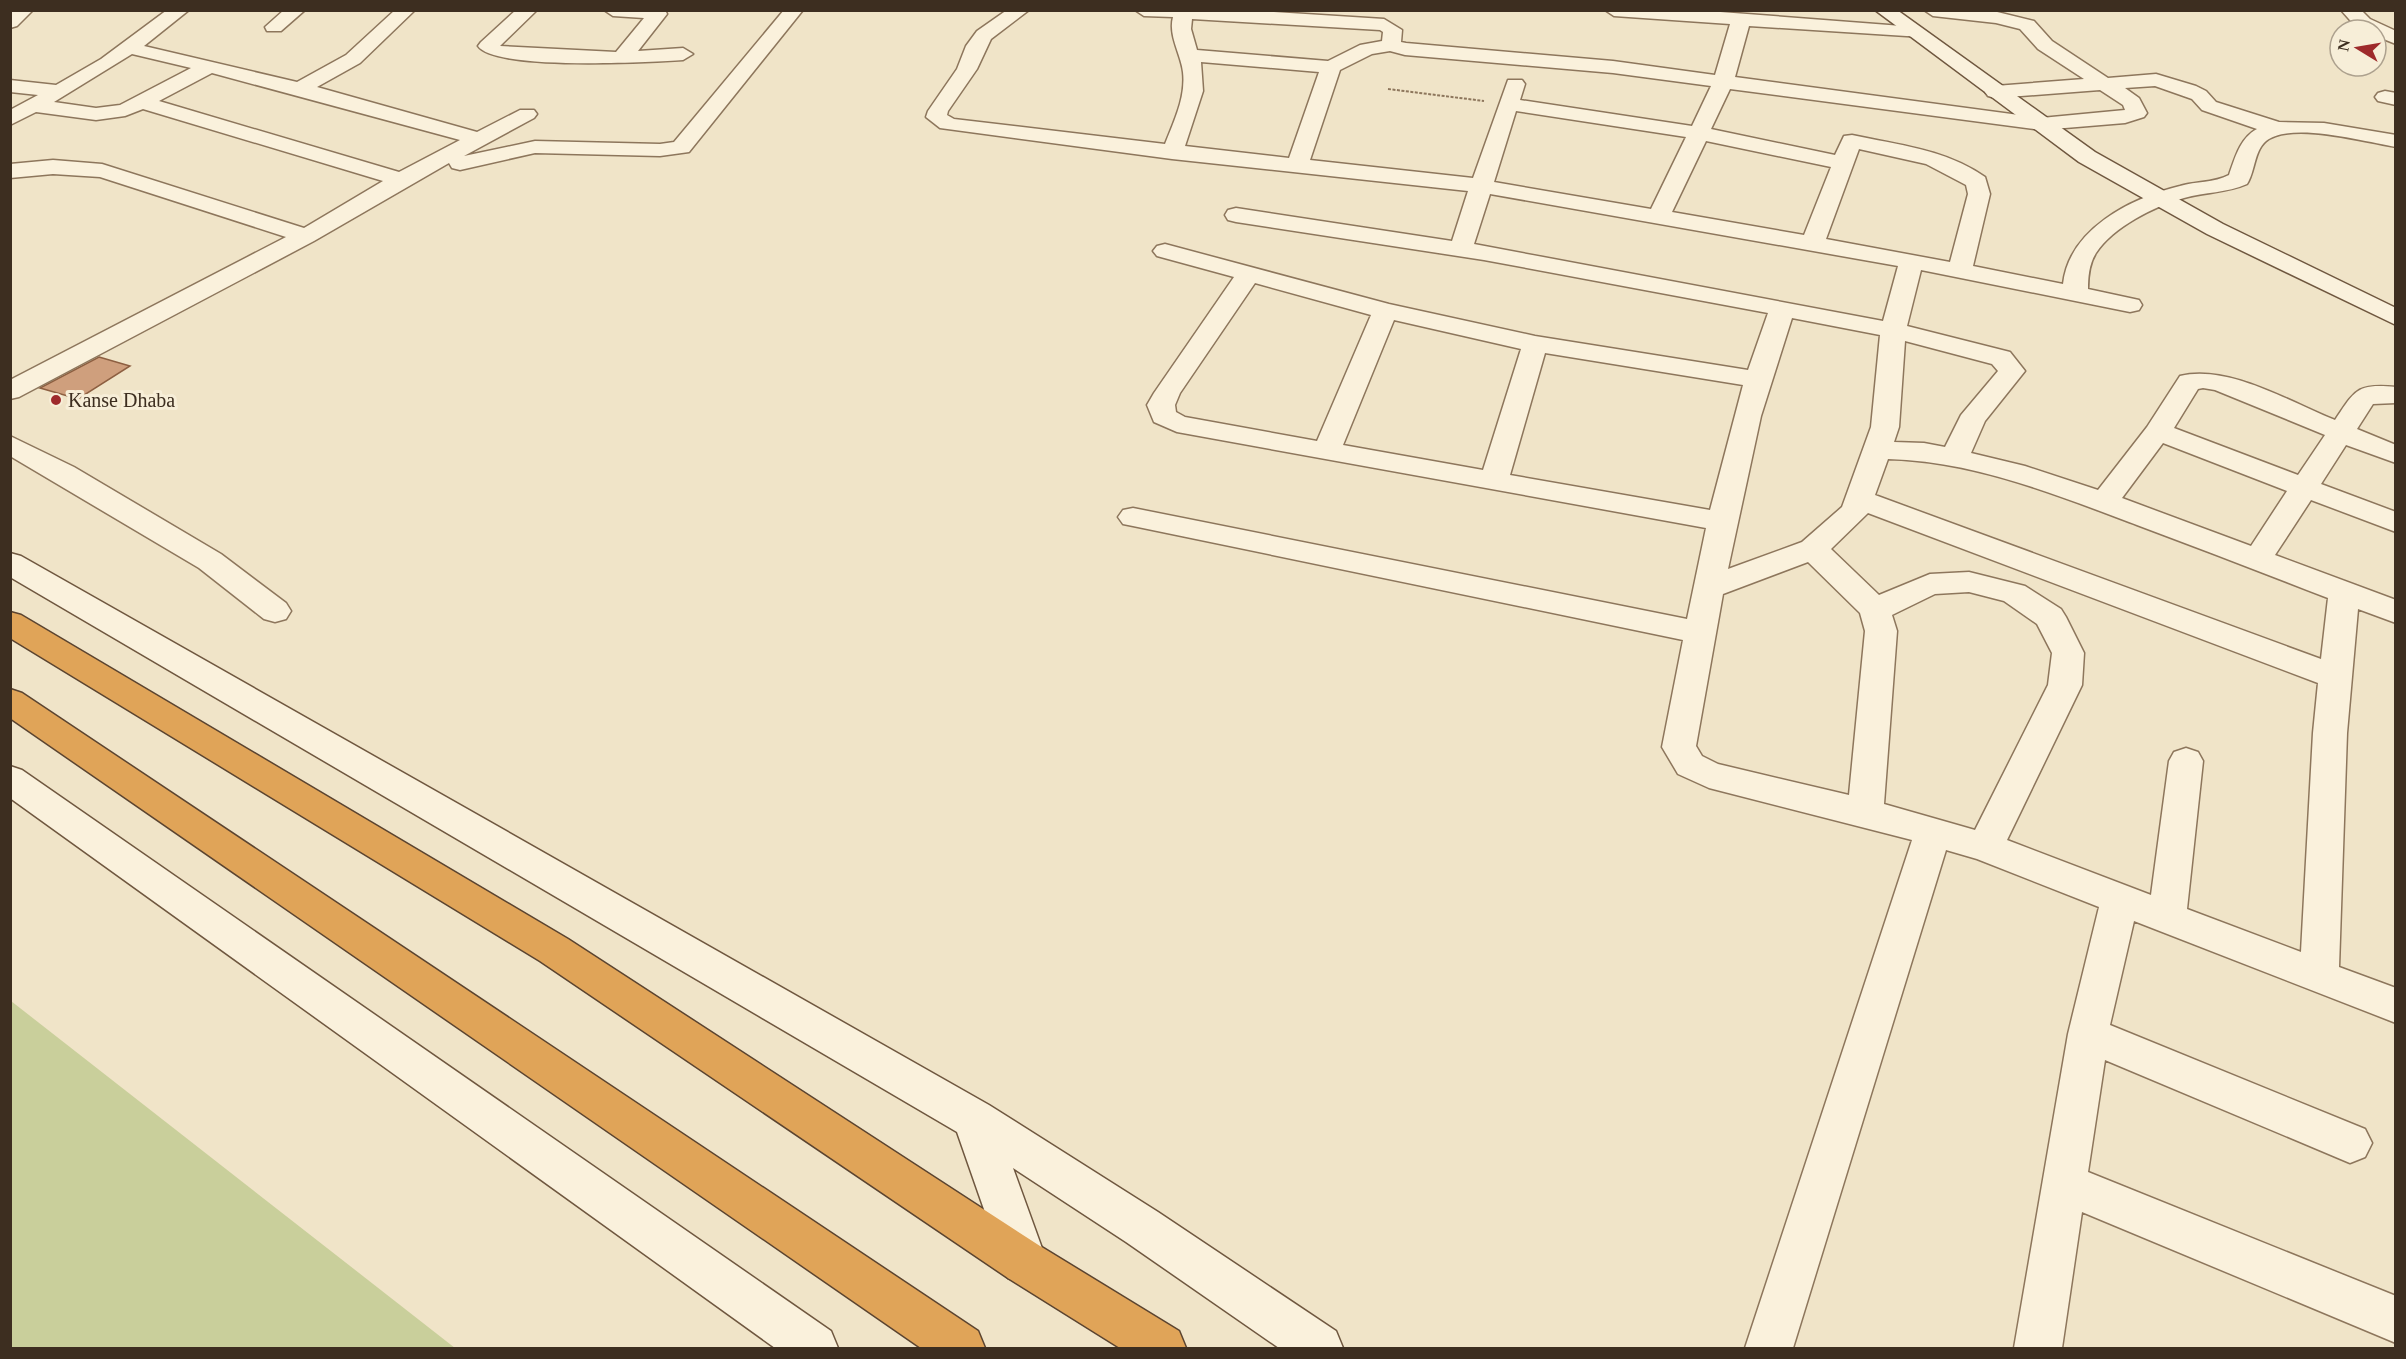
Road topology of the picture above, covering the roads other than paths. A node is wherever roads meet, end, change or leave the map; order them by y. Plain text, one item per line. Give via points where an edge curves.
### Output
1 (24, 10) edge
2 (180, 10) edge
3 (296, 10) edge
4 (406, 10) edge
5 (528, 10) edge
6 (613, 10) edge
7 (794, 10) edge
8 (1020, 10) edge
9 (1144, 10) edge
10 (1614, 10) edge
11 (1884, 10) edge
12 (2349, 10) edge
13 (1940, 11) edge
14 (1186, 12) edge
15 (1694, 14) edge
16 (1741, 20) junction
17 (10, 22) edge
18 (274, 27) dead end
19 (1393, 28) edge
20 (1915, 33) junction
21 (2396, 38) edge
22 (129, 48) junction
23 (683, 54) dead end
24 (1190, 55) junction
25 (622, 57) junction
26 (1523, 59) junction
27 (211, 66) junction
28 (1331, 67) junction
29 (1723, 83) junction
30 (2103, 83) junction
31 (10, 86) edge
32 (299, 88) junction
33 (60, 91) junction
34 (1995, 92) junction
35 (141, 102) junction
36 (1867, 103) junction
37 (1509, 104) junction
38 (34, 106) junction
39 (527, 114) dead end
40 (10, 119) edge
41 (2041, 124) junction
42 (2278, 129) junction
43 (1699, 133) junction
44 (479, 139) junction
45 (1852, 141) junction
46 (2396, 141) edge
47 (1173, 153) junction
48 (1843, 163) junction
49 (429, 165) junction
50 (1297, 166) junction
51 (10, 171) edge
52 (401, 180) junction
53 (1481, 186) junction
54 (2161, 198) junction
55 (1236, 215) dead end
56 (1658, 219) junction
57 (306, 236) junction
58 (1812, 244) junction
59 (1461, 248) junction
60 (1165, 251) dead end
61 (1911, 261) junction
62 (1960, 271) junction
63 (1249, 274) junction
64 (2075, 294) junction
65 (2130, 305) dead end
66 (1782, 309) junction
67 (1385, 311) junction
68 (2396, 318) edge
69 (1893, 332) junction
70 (1535, 344) junction
71 (1757, 379) junction
72 (10, 391) edge
73 (2396, 395) edge
74 (2157, 431) junction
75 (2338, 432) junction
76 (10, 444) edge
77 (1877, 450) junction
78 (1327, 451) junction
79 (2396, 455) edge
80 (1956, 456) junction
81 (1494, 482) junction
82 (2302, 487) junction
83 (1859, 499) junction
84 (2104, 502) junction
85 (1133, 517) dead end
86 (1723, 522) junction
87 (2396, 523) edge
88 (1813, 549) junction
89 (2257, 560) junction
90 (10, 563) edge
91 (1711, 587) junction
92 (2344, 594) junction
93 (1875, 610) junction
94 (275, 611) dead end
95 (2396, 612) edge
96 (10, 623) edge
97 (1702, 633) junction
98 (2336, 677) junction
99 (10, 701) edge
100 (2186, 760) dead end
101 (10, 779) edge
102 (1865, 813) junction
103 (1933, 833) junction
104 (1985, 847) junction
105 (2120, 900) junction
106 (2167, 919) junction
107 (2319, 978) junction
108 (2396, 1006) edge
109 (2088, 1034) junction
110 (974, 1119) junction
111 (2350, 1143) dead end
112 (2064, 1183) junction
113 (1024, 1262) junction
114 (2396, 1320) edge
115 (2040, 1347) edge
116 (814, 1348) edge
117 (961, 1348) edge
118 (1162, 1348) edge
119 (1319, 1348) edge
120 (1769, 1348) edge

1 - 17 street
2 - 22 street
3 - 18 street
4 - 32 street via 353,59
5 - 25 street via 488,46 508,53
6 - 25 street via 658,14
7 - 49 street via 681,147 535,147 475,161
8 - 47 street via 980,40 967,69 938,111 936,117 940,121
9 - 14 street
10 - 15 street
11 - 20 street
12 - 21 street via 2363,23
13 - 30 street via 1997,17 2027,25 2036,38
14 - 19 street
14 - 24 street via 1180,24
15 - 16 street
16 - 20 street
16 - 29 street
19 - 26 street via 1405,49
19 - 28 street via 1367,49
20 - 34 street
22 - 27 street
22 - 33 street
23 - 25 street
24 - 28 street
24 - 47 street via 1194,74 1191,100
26 - 29 street
26 - 37 street
27 - 32 street
27 - 35 street
28 - 50 street
29 - 36 street
29 - 43 street
30 - 34 street
30 - 41 street via 2132,102 2137,113
30 - 42 street via 2169,83 2199,95 2209,106
31 - 33 street
32 - 44 street
33 - 38 street
34 - 41 street
35 - 38 street via 110,113
35 - 52 street
36 - 41 street
36 - 45 street
37 - 43 street
37 - 53 street
38 - 40 street
39 - 44 street
41 - 54 street via 2087,157
42 - 46 street via 2307,127
42 - 54 street via 2259,136 2250,148 2239,179 2228,185
43 - 48 street
43 - 56 street
44 - 49 street
45 - 48 street
45 - 62 street via 1942,162 1977,182 1979,194
47 - 50 street
48 - 58 street
49 - 52 street
50 - 53 street
51 - 57 street via 53,167 102,171
52 - 57 street
53 - 56 street
53 - 59 street
54 - 64 street via 2088,246 2077,267
54 - 68 street via 2215,229
55 - 59 street
56 - 58 street
57 - 72 street
58 - 61 street
59 - 66 street
60 - 63 street
61 - 62 street
61 - 69 street
62 - 64 street
63 - 67 street
63 - 78 street via 1167,393 1161,405 1164,416 1177,424
64 - 65 street
66 - 69 street
66 - 71 street
67 - 70 street
67 - 78 street
69 - 77 street via 1885,427
69 - 80 street via 1988,354 2009,365 2012,371 1961,435
70 - 71 street
70 - 81 street
71 - 86 street
73 - 75 street via 2375,393 2363,398
74 - 75 street via 2189,382 2203,380 2221,383
74 - 82 street
74 - 84 street
75 - 79 street
75 - 82 street
76 - 94 street via 210,561
77 - 80 street
77 - 83 street
78 - 81 street
80 - 84 street
81 - 86 street
82 - 87 street
82 - 89 street
83 - 88 street via 1855,511
83 - 98 street
84 - 89 street
85 - 97 street
86 - 91 street
88 - 91 street
88 - 93 street
89 - 92 street
90 - 110 street
91 - 97 street
92 - 95 street
92 - 98 street
93 - 102 street via 1881,631
93 - 104 street via 1930,584 1969,582 2014,593 2050,617 2068,653 2065,685
96 - 113 highway via 554,950
97 - 102 street via 1679,747 1690,765 1709,775
98 - 107 street
99 - 117 highway
100 - 106 street
101 - 116 street
102 - 103 street
103 - 104 street
103 - 120 street
104 - 105 street
105 - 106 street
105 - 109 street
106 - 107 street
107 - 108 street
109 - 111 street
109 - 112 street
110 - 113 street
110 - 119 street
112 - 114 street
112 - 115 street
113 - 118 highway

